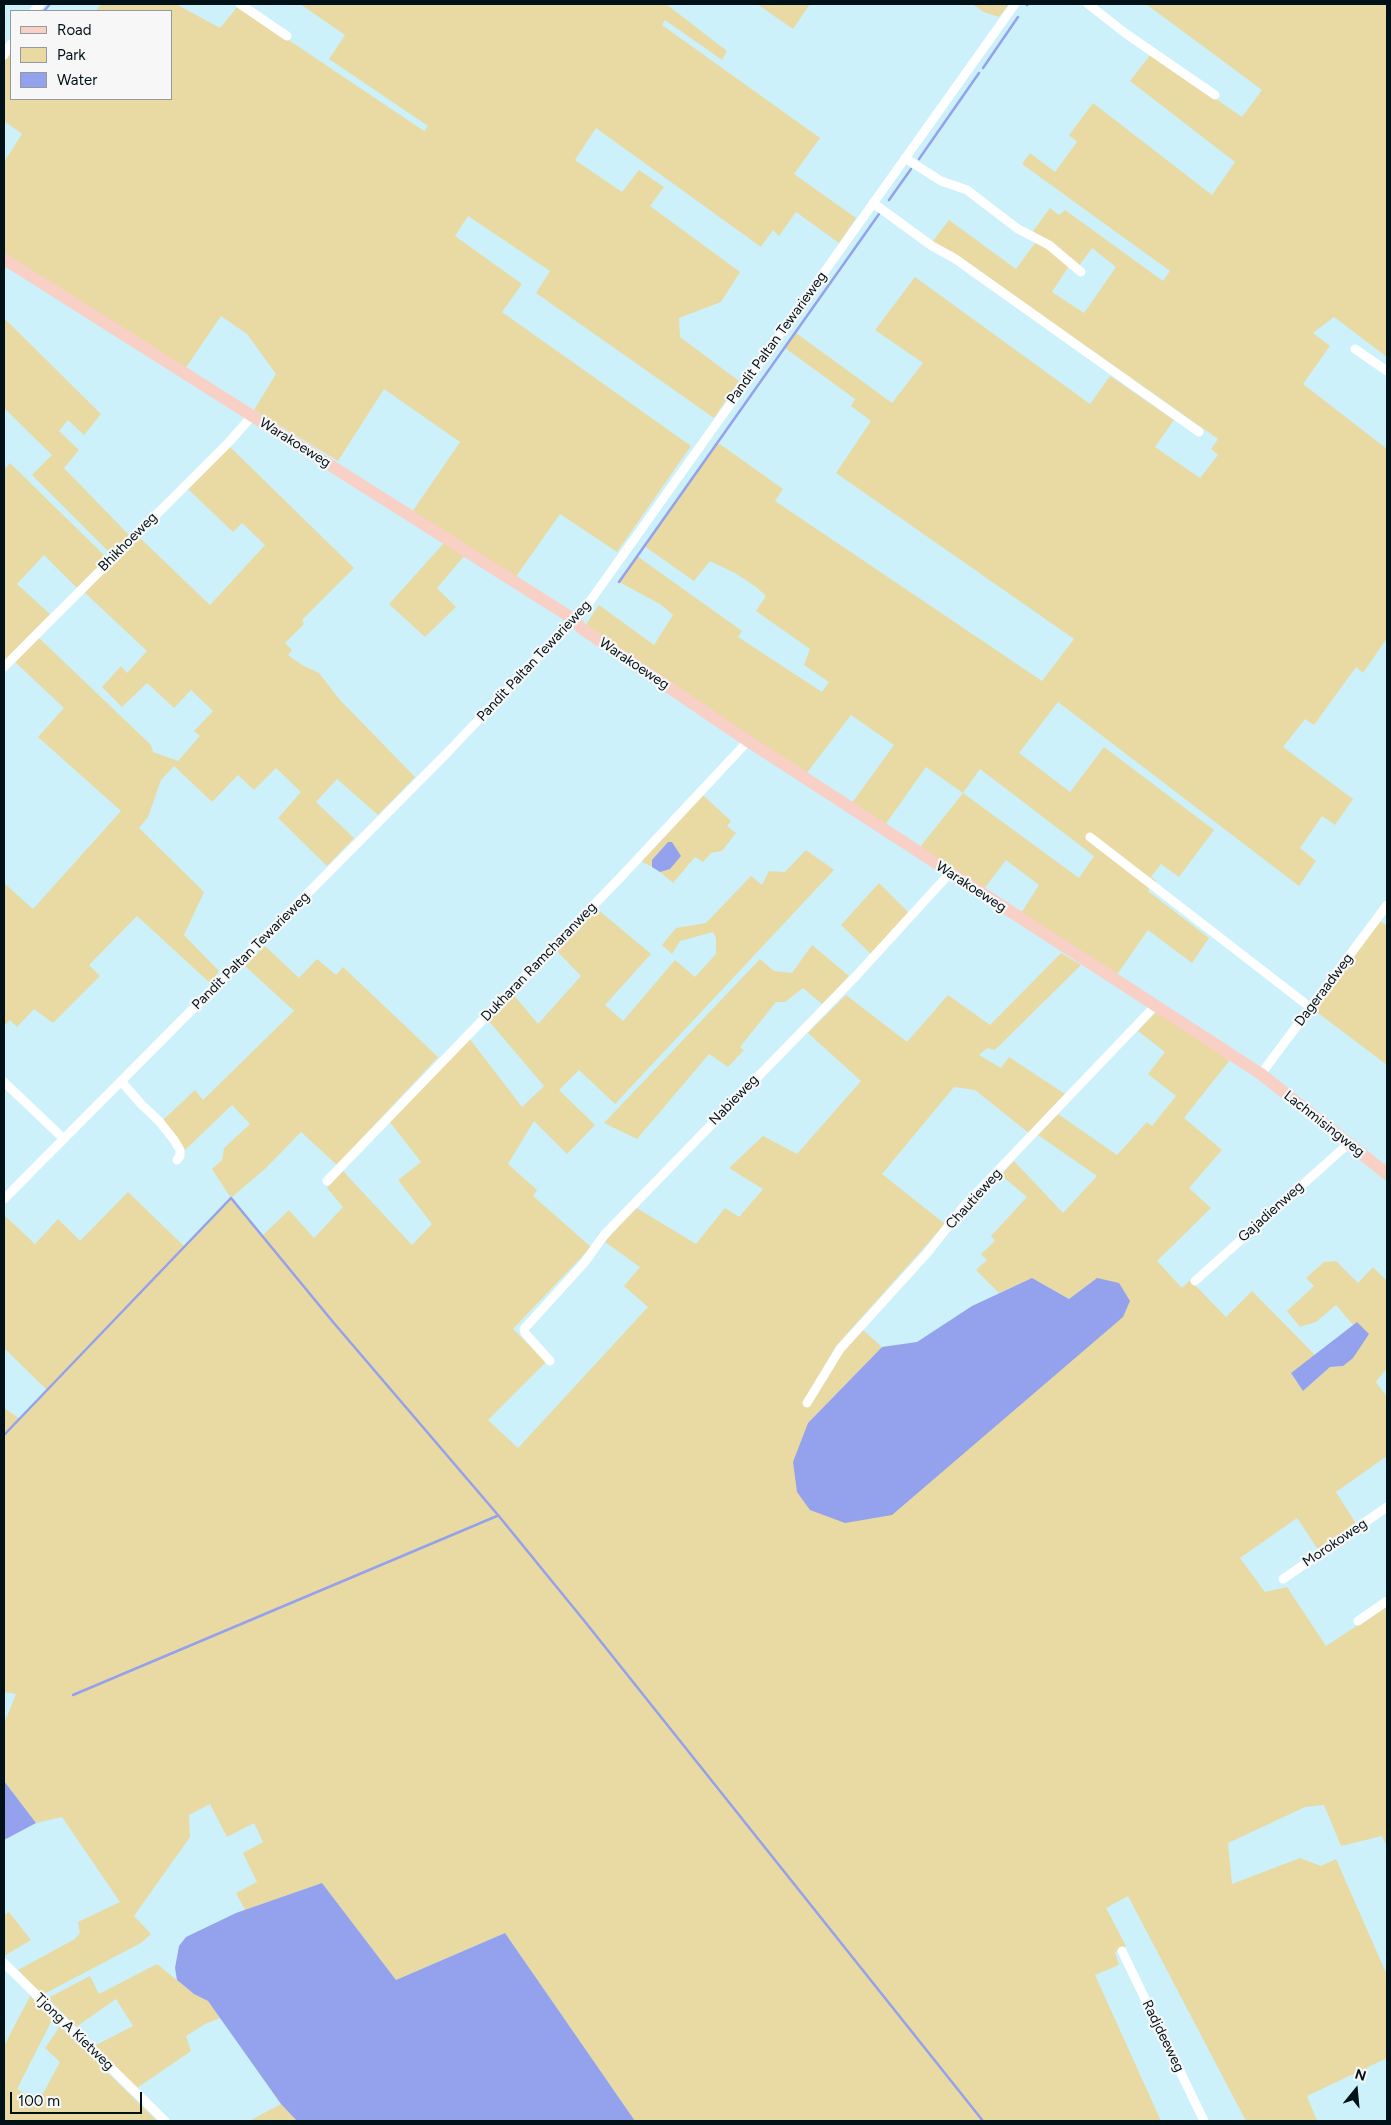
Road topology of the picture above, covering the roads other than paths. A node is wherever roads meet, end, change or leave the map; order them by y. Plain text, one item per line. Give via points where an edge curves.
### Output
1 (240, 4) edge
2 (1015, 4) edge
3 (1088, 4) edge
4 (287, 36) dead end
5 (1215, 95) dead end
6 (905, 158) junction
7 (873, 203) junction
8 (4, 259) edge
9 (1082, 272) dead end
10 (1355, 349) dead end
11 (1387, 371) edge
12 (252, 416) junction
13 (1199, 432) dead end
14 (574, 620) junction
15 (4, 667) edge
16 (748, 741) junction
17 (1090, 837) dead end
18 (950, 873) junction
19 (1387, 906) edge
20 (1384, 918) edge
21 (1156, 1006) junction
22 (1311, 1008) junction
23 (1261, 1074) junction
24 (121, 1081) junction
25 (4, 1082) edge
26 (64, 1139) junction
27 (1348, 1144) junction
28 (177, 1160) dead end
29 (1387, 1174) edge
30 (327, 1181) dead end
31 (4, 1199) edge
32 (1195, 1281) dead end
33 (550, 1361) dead end
34 (807, 1403) dead end
35 (1387, 1507) edge
36 (1283, 1579) dead end
37 (1387, 1601) edge
38 (1358, 1621) dead end
39 (1122, 1951) dead end
40 (4, 1963) edge
41 (165, 2121) edge
42 (1204, 2121) edge

1 - 4 street
2 - 6 street, Pandit Paltan Tewarieweg
3 - 5 street
6 - 7 street, Pandit Paltan Tewarieweg
6 - 9 street via 941,181 967,190
7 - 13 street
7 - 14 street, Pandit Paltan Tewarieweg
8 - 12 street, Warakoeweg
10 - 11 street
12 - 14 street, Warakoeweg
12 - 15 street, Bhikhoeweg via 230,442
14 - 16 street, Warakoeweg via 581,628
14 - 24 street, Pandit Paltan Tewarieweg via 448,752
16 - 18 street, Warakoeweg
16 - 30 street, Dukharan Ramcharanweg via 592,908
17 - 22 street
18 - 21 street, Warakoeweg
18 - 33 street, Nabieweg via 855,977 605,1234 584,1263 523,1332
19 - 20 street, Dageraadweg
20 - 22 street, Dageraadweg
21 - 23 street, Warakoeweg
21 - 34 street, Chautieweg via 964,1206 928,1252 840,1349
22 - 23 street, Dageraadweg
23 - 27 street, Lachmisingweg
24 - 26 street, Pandit Paltan Tewarieweg
24 - 28 street via 174,1140 180,1150
25 - 26 street
26 - 31 street, Pandit Paltan Tewarieweg
27 - 29 street, Lachmisingweg
27 - 32 street, Gajadienweg
35 - 36 street, Morokoweg
37 - 38 street
39 - 42 street, Radjdeeweg
40 - 41 street, Tjong A Kietweg

